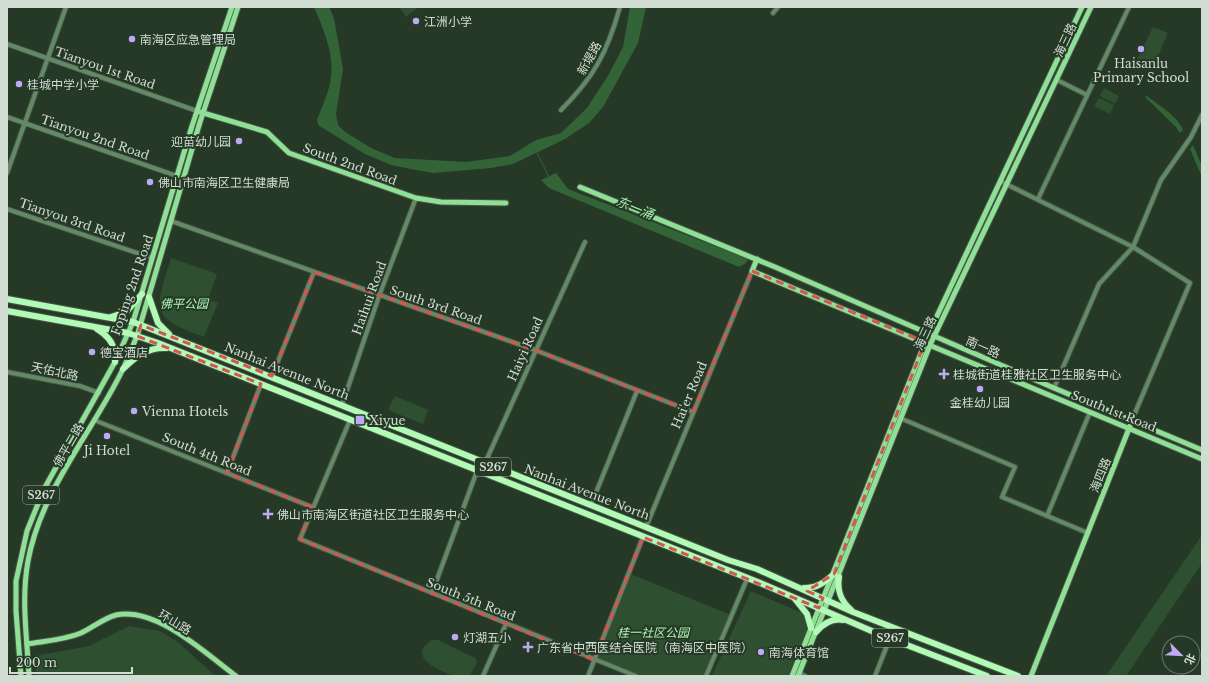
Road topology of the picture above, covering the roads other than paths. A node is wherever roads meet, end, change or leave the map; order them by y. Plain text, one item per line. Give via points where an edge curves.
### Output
1 (66, 7) edge
2 (232, 7) edge
3 (238, 7) edge
4 (620, 7) edge
5 (778, 7) edge
6 (1082, 7) edge
7 (1091, 7) edge
8 (1129, 7) edge
9 (773, 13) dead end
10 (7, 44) edge
11 (48, 58) junction
12 (1057, 80) junction
13 (1087, 95) junction
14 (561, 110) dead end
15 (197, 111) junction
16 (203, 113) junction
17 (1202, 115) edge
18 (7, 117) edge
19 (26, 123) junction
20 (7, 173) edge
21 (177, 176) junction
22 (1000, 181) junction
23 (1007, 185) junction
24 (580, 187) dead end
25 (416, 198) junction
26 (1038, 200) junction
27 (506, 203) dead end
28 (7, 209) edge
29 (171, 221) junction
30 (585, 242) dead end
31 (1133, 246) junction
32 (152, 258) junction
33 (757, 259) junction
34 (752, 271) junction
35 (314, 272) junction
36 (142, 294) junction
37 (379, 296) junction
38 (150, 297) junction
39 (7, 299) edge
40 (7, 311) edge
41 (106, 318) junction
42 (133, 322) junction
43 (141, 325) junction
44 (94, 327) junction
45 (128, 333) junction
46 (929, 333) junction
47 (137, 336) junction
48 (934, 336) junction
49 (176, 338) junction
50 (927, 344) junction
51 (172, 348) junction
52 (536, 350) junction
53 (115, 362) junction
54 (123, 369) junction
55 (7, 372) edge
56 (272, 376) junction
57 (261, 384) junction
58 (1054, 388) junction
59 (637, 391) junction
60 (99, 392) junction
61 (342, 405) junction
62 (692, 412) junction
63 (1090, 412) junction
64 (900, 418) junction
65 (94, 420) junction
66 (350, 420) junction
67 (1132, 420) junction
68 (1129, 428) junction
69 (1202, 450) edge
70 (1202, 459) edge
71 (485, 464) junction
72 (477, 471) junction
73 (227, 472) junction
74 (591, 505) junction
75 (312, 507) junction
76 (1047, 516) junction
77 (646, 527) junction
78 (1088, 533) junction
79 (643, 537) junction
80 (836, 576) junction
81 (747, 578) junction
82 (799, 588) junction
83 (432, 593) junction
84 (794, 598) junction
85 (826, 600) junction
86 (821, 610) junction
87 (853, 612) junction
88 (849, 622) junction
89 (506, 624) junction
90 (812, 631) junction
91 (890, 638) junction
92 (27, 644) junction
93 (594, 660) junction
94 (798, 675) edge
95 (21, 676) edge
96 (29, 676) edge
97 (236, 676) edge
98 (483, 676) edge
99 (588, 676) edge
100 (636, 676) edge
101 (706, 676) edge
102 (792, 676) edge
103 (806, 676) edge
104 (875, 676) edge
105 (987, 676) edge
106 (1018, 676) edge
107 (1031, 676) edge

1 - 11 street
2 - 15 main road, Foping 2nd Road
3 - 16 main road, Foping 2nd Road
4 - 14 street, 新堤路 via 613,32 591,78
5 - 9 street
6 - 22 main road, 海三路
7 - 12 main road, 海三路
8 - 13 street
10 - 11 street, Tianyou 1st Road
11 - 15 street, Tianyou 1st Road
11 - 19 street
12 - 13 street
12 - 23 main road, 海三路
13 - 26 street
15 - 16 main road, South 2nd Road
15 - 21 main road, Foping 2nd Road
16 - 25 main road, South 2nd Road via 267,132 289,153
16 - 29 main road, Foping 2nd Road
17 - 31 street via 1191,137 1161,180
18 - 19 street, Tianyou 2nd Road
19 - 20 street
19 - 21 street, Tianyou 2nd Road
21 - 32 main road, Foping 2nd Road
22 - 23 street
22 - 46 main road, 海三路
23 - 26 street
23 - 48 main road, 海三路
24 - 33 main road, 南一路
25 - 27 main road, South 2nd Road via 441,202
25 - 37 street, Haihui Road
26 - 31 street
28 - 32 street, Tianyou 3rd Road
29 - 35 street, South 3rd Road
29 - 38 main road, Foping 2nd Road
30 - 52 street, Haiyi Road
31 - 58 street via 1099,284
31 - 67 street, 海四路 via 1190,283
32 - 36 main road, Foping 2nd Road
33 - 34 main road
33 - 46 main road, 南一路
34 - 50 main road
34 - 62 street, Hai'er Road
35 - 37 street, South 3rd Road
35 - 56 street
36 - 41 highway via 126,312
36 - 42 main road, Foping 2nd Road
37 - 52 street, South 3rd Road
37 - 61 street, Haihui Road
38 - 43 main road, Foping 2nd Road
38 - 49 highway via 158,323
39 - 41 highway, Nanhai Avenue North
40 - 44 highway, Nanhai Avenue North
41 - 42 highway, Nanhai Avenue North
42 - 43 highway, Nanhai Avenue North / S267
42 - 45 main road, Foping 2nd Road / S267
43 - 47 main road, 佛平二路
43 - 49 highway, Nanhai Avenue North / S267
44 - 45 highway, Nanhai Avenue North
44 - 53 highway via 111,340
45 - 47 highway, Nanhai Avenue North / S267
45 - 53 main road, Foping 2nd Road / S267
46 - 48 main road, 南一路
46 - 50 main road, 海三路
47 - 51 highway, Nanhai Avenue North / S267
47 - 54 main road, 佛平二路
48 - 50 main road, 海三路
48 - 58 main road, 南一路
49 - 56 highway, Nanhai Avenue North / S267
50 - 63 main road, South 1st Road
50 - 64 main road, 海三路
50 - 80 main road, 海三路
51 - 54 highway via 143,352
51 - 57 highway, Nanhai Avenue North / S267
52 - 59 street, South 3rd Road
52 - 71 street, Haiyi Road
53 - 60 main road, Foping 2nd Road / S267
54 - 65 main road, 佛平二路
55 - 60 street, 天佑北路
56 - 61 highway, Nanhai Avenue North / S267
57 - 66 highway, Nanhai Avenue North / S267
57 - 73 street
58 - 67 main road, 南一路
59 - 62 street, South 3rd Road
59 - 74 street
60 - 95 main road, Foping 2nd Road / S267 via 44,489 27,531 16,581
61 - 71 highway, Nanhai Avenue North / S267
62 - 77 street, Hai'er Road
63 - 68 main road, South 1st Road
63 - 76 street
64 - 76 street via 1014,467 1002,498
64 - 80 main road, 海三路
65 - 73 street, South 4th Road
65 - 92 main road, 佛平二路 via 48,500 35,534 25,582
66 - 72 highway, Nanhai Avenue North / S267
66 - 75 street
67 - 68 main road, 海四路
67 - 69 main road, 南一路
68 - 70 main road, South 1st Road
68 - 78 main road, 海四路
71 - 74 highway, Nanhai Avenue North / S267
72 - 79 highway, Nanhai Avenue North / S267
72 - 83 street
73 - 75 street, South 4th Road
74 - 77 highway, Nanhai Avenue North / S267
75 - 83 street, South 5th Road via 300,539
76 - 78 street
77 - 82 highway, Nanhai Avenue North / S267
78 - 107 main road, 海四路
79 - 81 highway, Nanhai Avenue North / S267
79 - 93 street
80 - 82 highway via 814,587
80 - 85 main road, 海三路
80 - 87 highway via 840,596
81 - 84 highway, Nanhai Avenue North / S267
81 - 101 street
82 - 85 highway, Nanhai Avenue North / S267
83 - 89 street, South 5th Road
84 - 86 highway, Nanhai Avenue North / S267
84 - 90 highway via 807,614
85 - 86 main road, 海三路
85 - 87 highway, Nanhai Avenue North / S267
86 - 88 highway, Nanhai Avenue North / S267
86 - 90 main road, 海三路
87 - 106 highway, Nanhai Avenue North / S267
88 - 90 highway via 832,621
88 - 91 highway, Nanhai Avenue North / S267
89 - 93 street, South 5th Road
89 - 98 street
90 - 94 main road
90 - 102 main road
91 - 104 street
91 - 105 highway, Nanhai Avenue North / S267
92 - 96 main road, 佛平二路
92 - 97 main road, 环山路 via 69,637 116,615 134,615 152,619 172,629
93 - 99 street
93 - 100 street, South 5th Road
94 - 103 street

